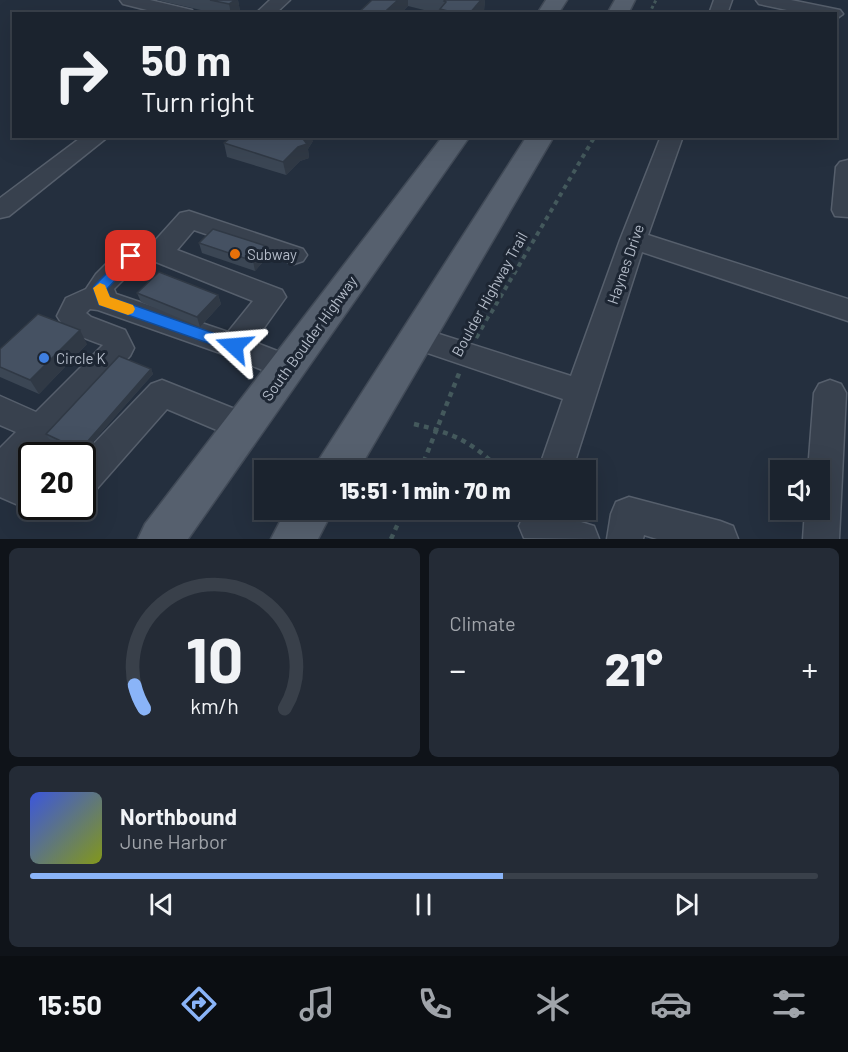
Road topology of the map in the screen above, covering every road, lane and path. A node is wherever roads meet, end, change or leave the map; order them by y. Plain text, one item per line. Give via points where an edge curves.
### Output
1 (129, 0) edge
2 (281, 0) edge
3 (765, 0) edge
4 (178, 12) edge
5 (266, 12) edge
6 (825, 12) edge
7 (95, 138) edge
8 (456, 138) edge
9 (540, 138) edge
10 (594, 138) edge
11 (671, 138) edge
12 (848, 167) edge
13 (1, 208) edge
14 (844, 210) dead end
15 (633, 240) junction
16 (159, 253) junction
17 (294, 255) dead end
18 (104, 301) junction
19 (848, 310) edge
20 (417, 338) junction
21 (234, 346) junction
22 (469, 355) junction
23 (287, 368) junction
24 (581, 392) junction
25 (830, 393) dead end
26 (0, 410) edge
27 (414, 424) dead end
28 (243, 427) junction
29 (41, 429) junction
30 (437, 429) junction
31 (342, 460) edge
32 (424, 460) edge
33 (491, 460) edge
34 (559, 460) edge
35 (96, 466) edge
36 (0, 471) edge
37 (0, 480) edge
38 (18, 488) edge
39 (305, 520) edge
40 (400, 520) edge
41 (538, 525) edge
42 (160, 536) edge
43 (294, 539) edge
44 (391, 539) edge
45 (581, 539) edge
46 (625, 539) edge
47 (720, 539) edge
48 (821, 539) edge

1 - 4 street
2 - 5 street
3 - 6 street
7 - 13 street
8 - 23 main road, South Boulder Highway
9 - 20 main road
10 - 22 path, Boulder Highway Trail
11 - 15 street, Haynes Drive
12 - 14 street
15 - 19 street
15 - 24 street, Haynes Drive
16 - 17 street via 189,219
16 - 18 street via 131,256 100,288
16 - 21 street via 272,297
18 - 21 street
18 - 29 street via 87,298 71,316 81,325 115,338 119,348
20 - 22 street
20 - 31 main road
21 - 23 street
22 - 24 street
22 - 30 path, Boulder Highway Trail
23 - 28 main road, South Boulder Highway
24 - 34 street, Haynes Drive
25 - 48 street
26 - 29 street
27 - 30 path
28 - 35 street via 162,393
28 - 42 main road, South Boulder Highway
29 - 36 street
30 - 32 path, Boulder Highway Trail
30 - 33 path via 464,437
37 - 38 street
39 - 43 main road
40 - 44 path
41 - 45 street
46 - 47 street via 629,514

